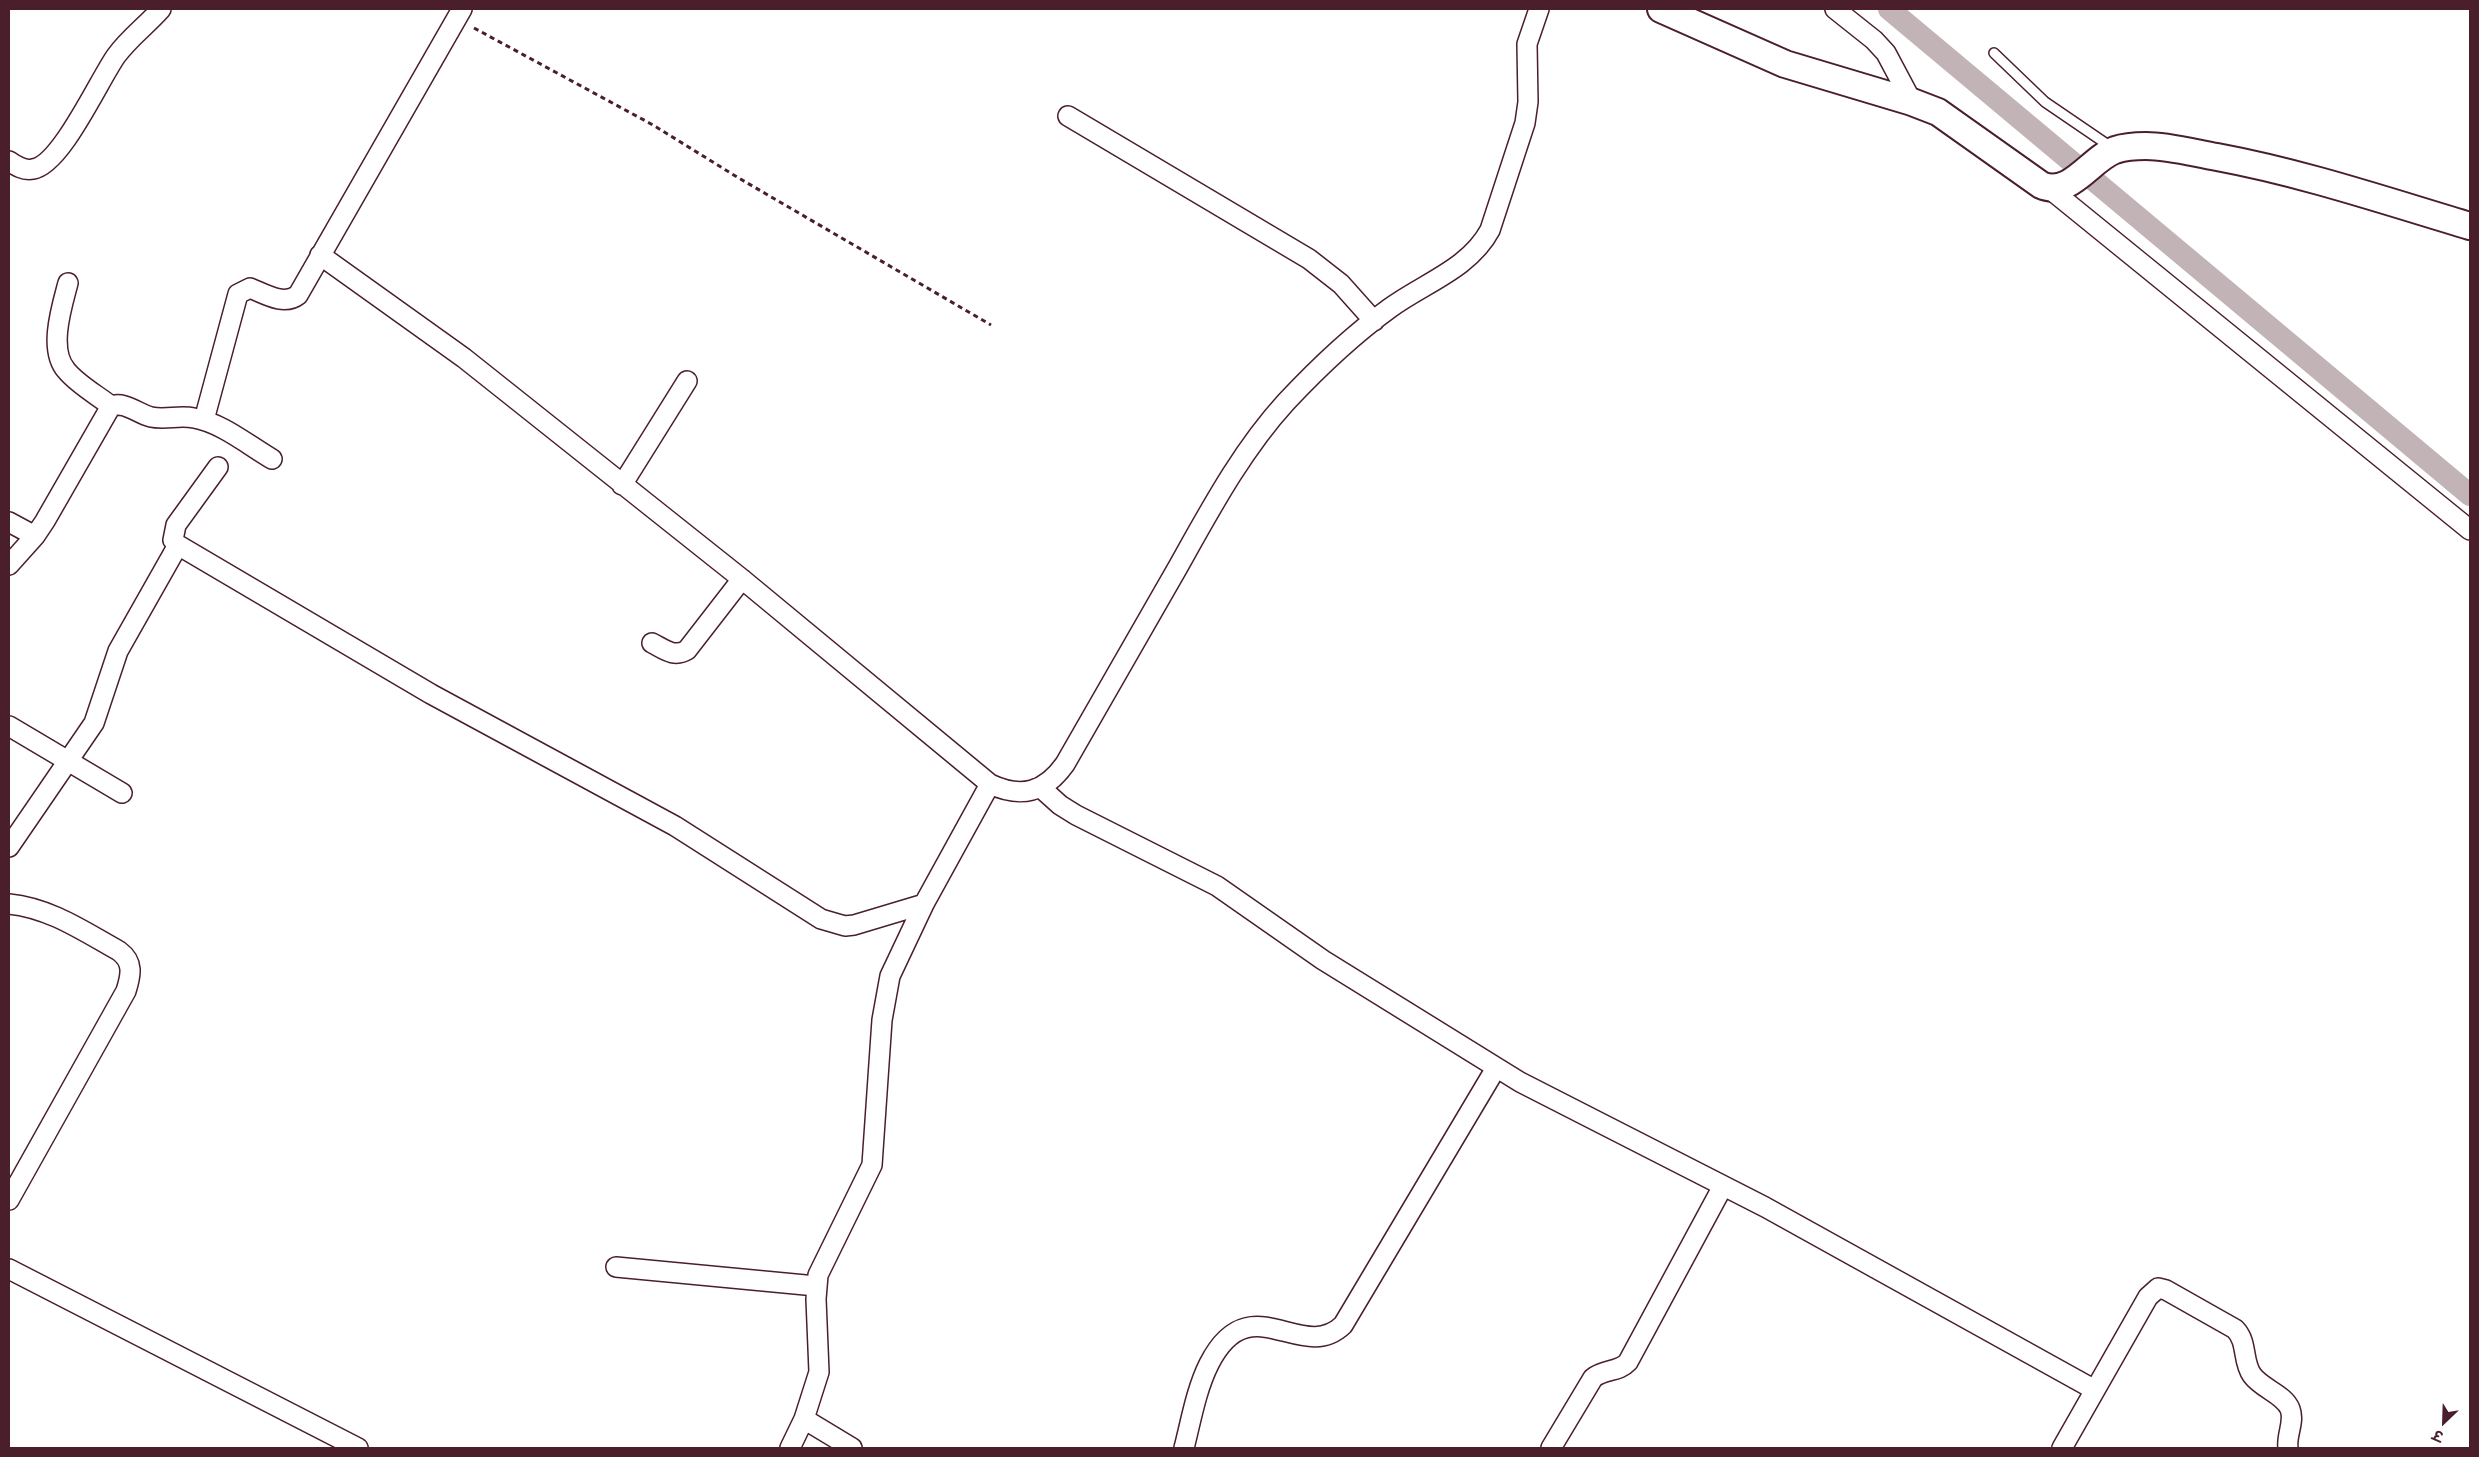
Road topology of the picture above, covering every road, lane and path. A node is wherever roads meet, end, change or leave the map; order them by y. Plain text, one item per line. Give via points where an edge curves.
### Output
1 (161, 9) edge
2 (1538, 9) edge
3 (1661, 9) edge
4 (1836, 9) edge
5 (459, 14) edge
6 (1994, 53) dead end
7 (1912, 102) junction
8 (1068, 116) dead end
9 (2109, 153) junction
10 (9, 160) edge
11 (2057, 187) junction
12 (2470, 226) edge
13 (320, 255) junction
14 (68, 283) dead end
15 (1374, 321) junction
16 (991, 325) dead end
17 (687, 381) dead end
18 (112, 406) junction
19 (204, 420) junction
20 (272, 459) dead end
21 (218, 467) dead end
22 (622, 485) junction
23 (9, 522) edge
24 (2470, 530) edge
25 (35, 536) junction
26 (178, 545) junction
27 (9, 565) edge
28 (742, 579) junction
29 (652, 643) dead end
30 (9, 726) edge
31 (70, 761) junction
32 (990, 784) junction
33 (1040, 788) junction
34 (122, 793) dead end
35 (9, 847) edge
36 (9, 904) edge
37 (924, 904) junction
38 (1496, 1068) junction
39 (1723, 1186) junction
40 (9, 1200) edge
41 (616, 1267) dead end
42 (9, 1269) edge
43 (816, 1286) junction
44 (2095, 1390) junction
45 (804, 1419) junction
46 (358, 1448) edge
47 (790, 1448) edge
48 (852, 1448) edge
49 (1184, 1448) edge
50 (1551, 1448) edge
51 (2062, 1448) edge
52 (2288, 1448) edge

1 - 10 street via 126,43 70,134 45,162 35,169 24,170
2 - 15 street via 1526,44 1528,102 1525,122 1484,242 1466,261
3 - 7 street via 1785,64
4 - 7 street via 1886,53
5 - 13 street
5 - 16 path
6 - 9 lane via 2045,102
7 - 11 street via 1956,122 2041,184
8 - 15 street via 1309,259 1341,284
9 - 11 street
9 - 12 street via 2147,146 2256,164
11 - 24 street
13 - 19 street via 298,295 292,299 284,300 250,288 238,294
13 - 22 street via 464,358
14 - 18 street via 58,336 61,363 66,371
15 - 33 street via 1292,396 1251,446 1202,524 1065,764 1050,782
17 - 22 street
18 - 19 street via 121,404 152,417
18 - 25 street
19 - 20 street
21 - 26 street via 176,525 173,540
22 - 28 street
23 - 25 street
25 - 27 street
26 - 31 street via 118,651 94,723
26 - 37 street via 431,694 674,826 822,919 845,926 854,925
28 - 29 street via 687,650 674,654
28 - 32 street
30 - 31 street
31 - 34 street
31 - 35 street
32 - 33 street via 1014,792
32 - 37 street
33 - 38 street via 1076,815 1216,886 1323,960
36 - 40 street via 54,915 119,951 127,957 131,967 126,991
37 - 43 street via 890,976 884,1006 872,1166 826,1258
38 - 39 street
38 - 49 street via 1343,1325 1329,1335 1316,1337 1253,1326 1239,1328 1209,1363
39 - 44 street
39 - 50 street via 1628,1362 1593,1378
41 - 43 street
42 - 46 street
43 - 45 street via 819,1372
44 - 51 street
44 - 52 street via 2148,1297 2158,1288 2166,1290 2241,1335 2251,1374 2286,1402 2290,1410 2292,1420
45 - 47 street
45 - 48 street

